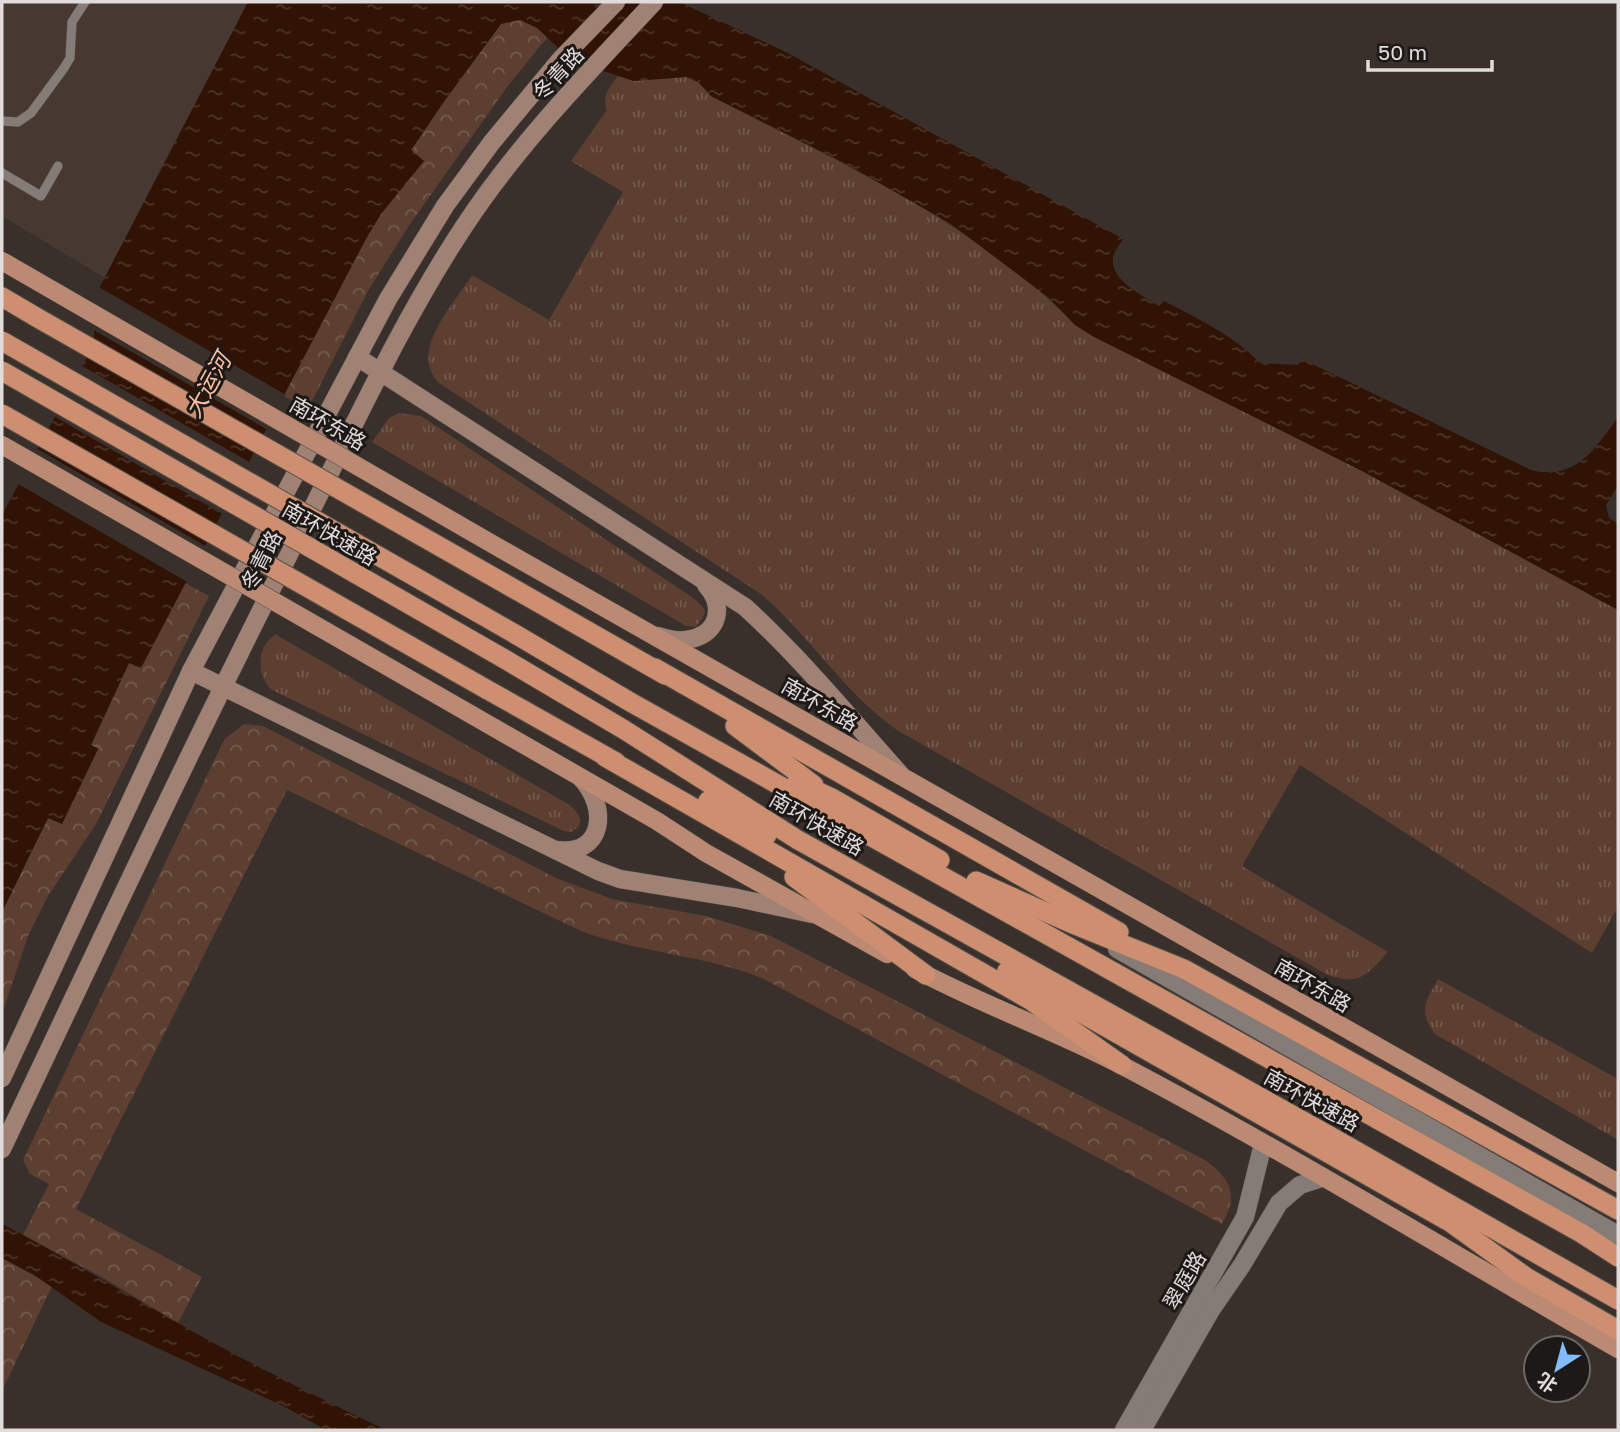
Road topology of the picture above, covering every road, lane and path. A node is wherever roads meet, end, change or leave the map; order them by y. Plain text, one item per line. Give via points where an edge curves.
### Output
1 (85, 2) edge
2 (617, 2) edge
3 (654, 2) edge
4 (2, 121) edge
5 (58, 166) dead end
6 (2, 173) edge
7 (2, 261) edge
8 (2, 297) edge
9 (2, 341) edge
10 (357, 357) junction
11 (2, 371) edge
12 (382, 372) junction
13 (2, 414) edge
14 (2, 445) edge
15 (694, 573) junction
16 (653, 635) junction
17 (655, 668) junction
18 (191, 671) junction
19 (222, 687) junction
20 (632, 703) junction
21 (605, 757) junction
22 (581, 778) junction
23 (904, 778) junction
24 (832, 799) junction
25 (708, 801) junction
26 (723, 824) junction
27 (798, 840) junction
28 (552, 849) junction
29 (976, 881) junction
30 (816, 915) junction
31 (1075, 925) junction
32 (1184, 969) junction
33 (926, 975) junction
34 (1166, 1002) junction
35 (1122, 1065) junction
36 (2, 1078) edge
37 (1330, 1136) junction
38 (1263, 1144) junction
39 (2, 1149) edge
40 (1322, 1178) junction
41 (1618, 1183) edge
42 (1618, 1210) edge
43 (1446, 1220) junction
44 (1581, 1234) junction
45 (1618, 1235) edge
46 (1618, 1250) edge
47 (1618, 1257) edge
48 (1618, 1300) edge
49 (1618, 1330) edge
50 (1618, 1349) edge
51 (1124, 1430) edge
52 (1142, 1430) edge

1 - 4 lane via 72,22 70,58 64,68 31,113 18,122
2 - 10 main road, 冬青路 via 560,60 452,195
3 - 12 main road, 冬青路 via 534,131 473,213
5 - 6 lane via 41,196
7 - 16 main road, 南环东路, bridge
8 - 17 highway, bridge
9 - 20 highway, 南环快速路, bridge
10 - 12 main road
10 - 18 main road, 冬青路
11 - 27 highway, 南环快速路, bridge via 501,657
12 - 15 main road
12 - 19 main road, 冬青路
13 - 21 highway, bridge
14 - 22 main road, bridge
15 - 16 main road via 716,599 714,624 691,639
15 - 23 main road via 745,607 782,641
16 - 23 main road, 南环东路
17 - 24 highway
17 - 32 highway
18 - 19 main road
18 - 36 main road, 冬青路
19 - 28 main road
19 - 39 main road, 冬青路
20 - 24 highway, 南环快速路
20 - 34 highway, 南环快速路
21 - 25 highway
21 - 26 highway
22 - 28 main road via 598,804 598,823 590,839 577,848
22 - 30 main road
23 - 41 main road, 南环东路
24 - 29 highway, 南环快速路
25 - 27 highway
25 - 43 highway
26 - 33 highway
26 - 35 highway via 1030,1000
27 - 37 highway, 南环快速路
28 - 30 main road via 621,879
29 - 31 highway
29 - 34 highway, 南环快速路
30 - 33 main road
31 - 32 highway
31 - 45 street
32 - 42 highway
33 - 35 main road
34 - 44 highway, 南环快速路
35 - 38 main road
37 - 43 highway
37 - 48 highway, 南环快速路
38 - 40 main road
38 - 51 street, 翠庭路 via 1245,1217
40 - 50 main road
40 - 52 street, 翠庭路 via 1300,1185 1279,1203
43 - 49 highway via 1525,1277
44 - 46 street
44 - 47 highway, 南环快速路

